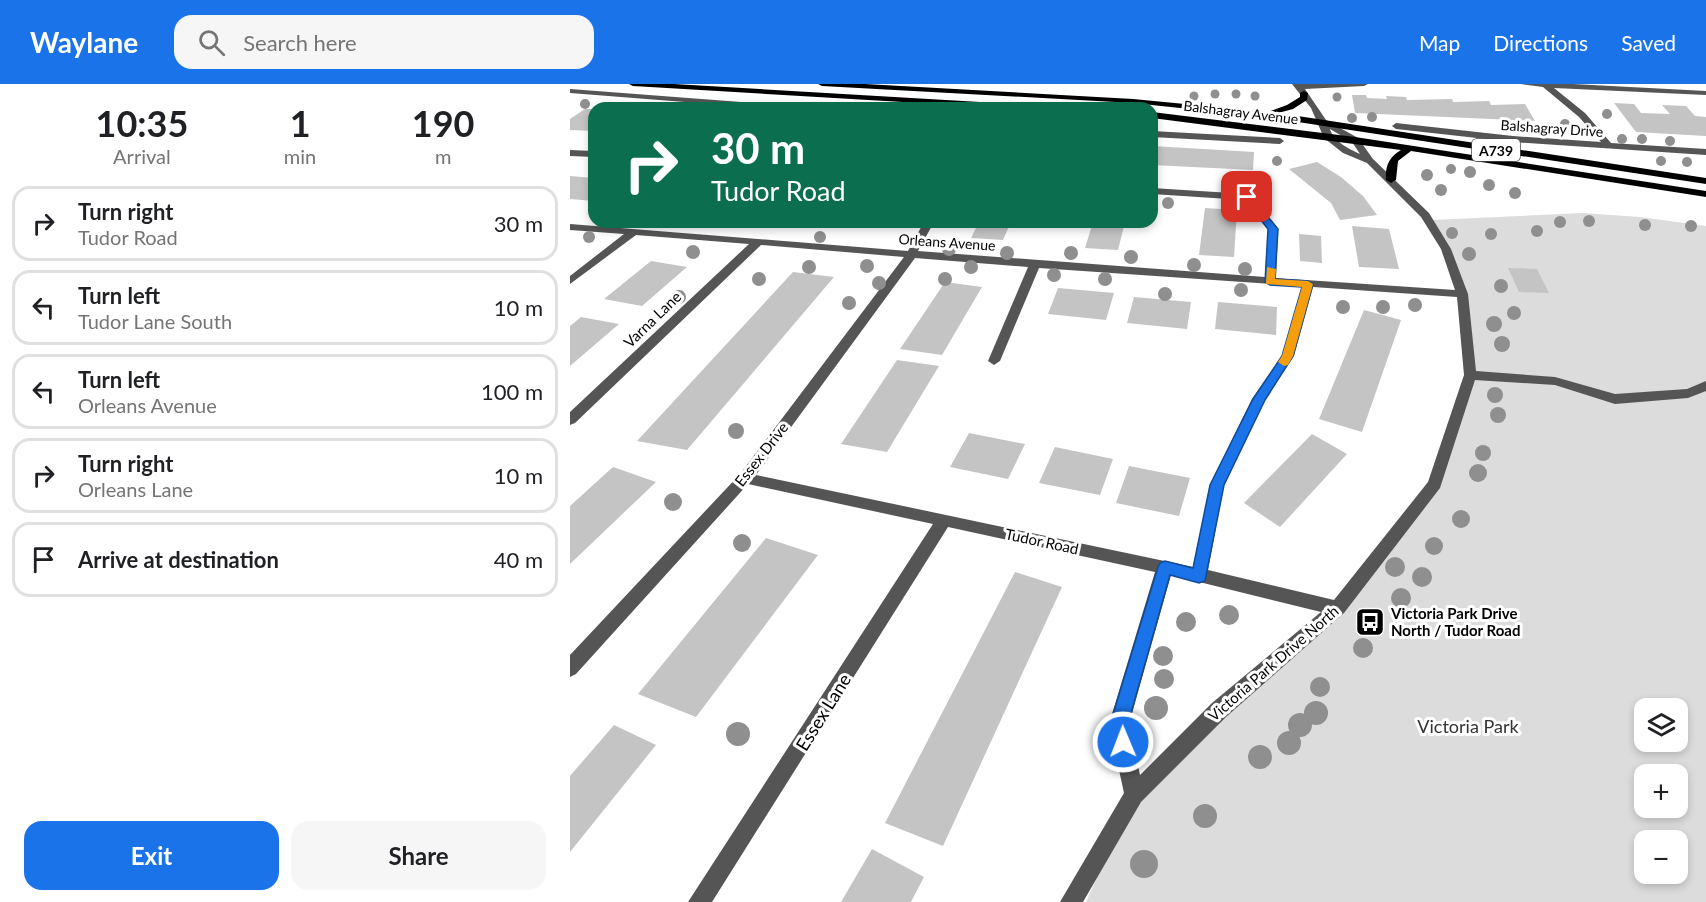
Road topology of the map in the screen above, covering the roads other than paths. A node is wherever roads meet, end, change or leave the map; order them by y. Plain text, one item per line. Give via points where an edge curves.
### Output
1 (633, 84) edge
2 (822, 84) edge
3 (1364, 84) edge
4 (1525, 84) edge
5 (1544, 84) edge
6 (1300, 88) edge
7 (570, 91) edge
8 (1706, 93) edge
9 (715, 102) edge
10 (944, 102) edge
11 (1143, 102) edge
12 (1158, 103) edge
13 (1265, 114) junction
14 (1158, 116) edge
15 (1324, 122) junction
16 (1396, 126) dead end
17 (1158, 134) edge
18 (1327, 136) junction
19 (1355, 140) junction
20 (1280, 141) dead end
21 (1608, 146) junction
22 (1409, 149) junction
23 (1706, 152) edge
24 (570, 153) edge
25 (588, 154) edge
26 (1370, 161) junction
27 (1391, 180) junction
28 (1706, 181) edge
29 (1158, 191) edge
30 (1706, 194) edge
31 (570, 227) edge
32 (926, 228) edge
33 (634, 232) junction
34 (758, 242) junction
35 (910, 255) junction
36 (1035, 264) junction
37 (570, 281) edge
38 (1270, 282) junction
39 (1308, 284) junction
40 (1462, 294) junction
41 (994, 361) dead end
42 (1470, 375) junction
43 (1706, 386) edge
44 (570, 420) edge
45 (746, 477) junction
46 (944, 521) junction
47 (1165, 567) junction
48 (1199, 576) junction
49 (1338, 608) junction
50 (570, 668) edge
51 (1134, 795) junction
52 (699, 902) edge
53 (1071, 902) edge

1 - 10 main road
2 - 11 main road, Balshagray Avenue / A739
3 - 6 street
4 - 5 street
5 - 8 street
5 - 21 street via 1582,115
6 - 13 main road via 1304,98 1299,103
6 - 15 street
7 - 9 street
12 - 13 main road, Balshagray Avenue / A739
13 - 15 main road, A739
14 - 18 main road, Balshagray Avenue / A739
15 - 18 street
15 - 19 street, Victoria Park Drive North
15 - 28 main road, A739
16 - 21 street, Balshagray Drive
17 - 20 street, Balshagray Avenue
18 - 19 main road, A739
18 - 26 street, Victoria Park Drive North via 1346,151
19 - 22 main road, A739
19 - 26 street, Victoria Park Drive North
21 - 23 street, Balshagray Drive
22 - 27 main road via 1392,161
22 - 30 main road, A739
24 - 25 street
26 - 27 street, Victoria Park Drive North
27 - 40 street, Victoria Park Drive North via 1436,232
29 - 38 street via 1247,197 1273,229
31 - 33 street, Orleans Avenue
32 - 35 street, Essex Drive
33 - 34 street, Orleans Avenue
33 - 37 street
34 - 35 street, Orleans Avenue
34 - 44 street, Varna Lane
35 - 36 street, Orleans Avenue
35 - 45 street, Essex Drive
36 - 38 street, Orleans Avenue
36 - 41 street
38 - 39 street, Orleans Avenue
39 - 40 street, Orleans Avenue
39 - 48 street via 1288,356 1259,399 1217,485
40 - 42 street, Victoria Park Drive North
42 - 43 street via 1555,381 1615,399 1688,393
42 - 49 street, Victoria Park Drive North via 1435,484
45 - 46 street, Tudor Road
45 - 50 street, Essex Drive
46 - 47 street, Tudor Road
46 - 52 street, Essex Lane
47 - 48 street, Tudor Road
47 - 51 street via 1119,724
48 - 49 street, Tudor Road
49 - 51 street, Victoria Park Drive North via 1219,710
51 - 53 street, Victoria Park Drive North

